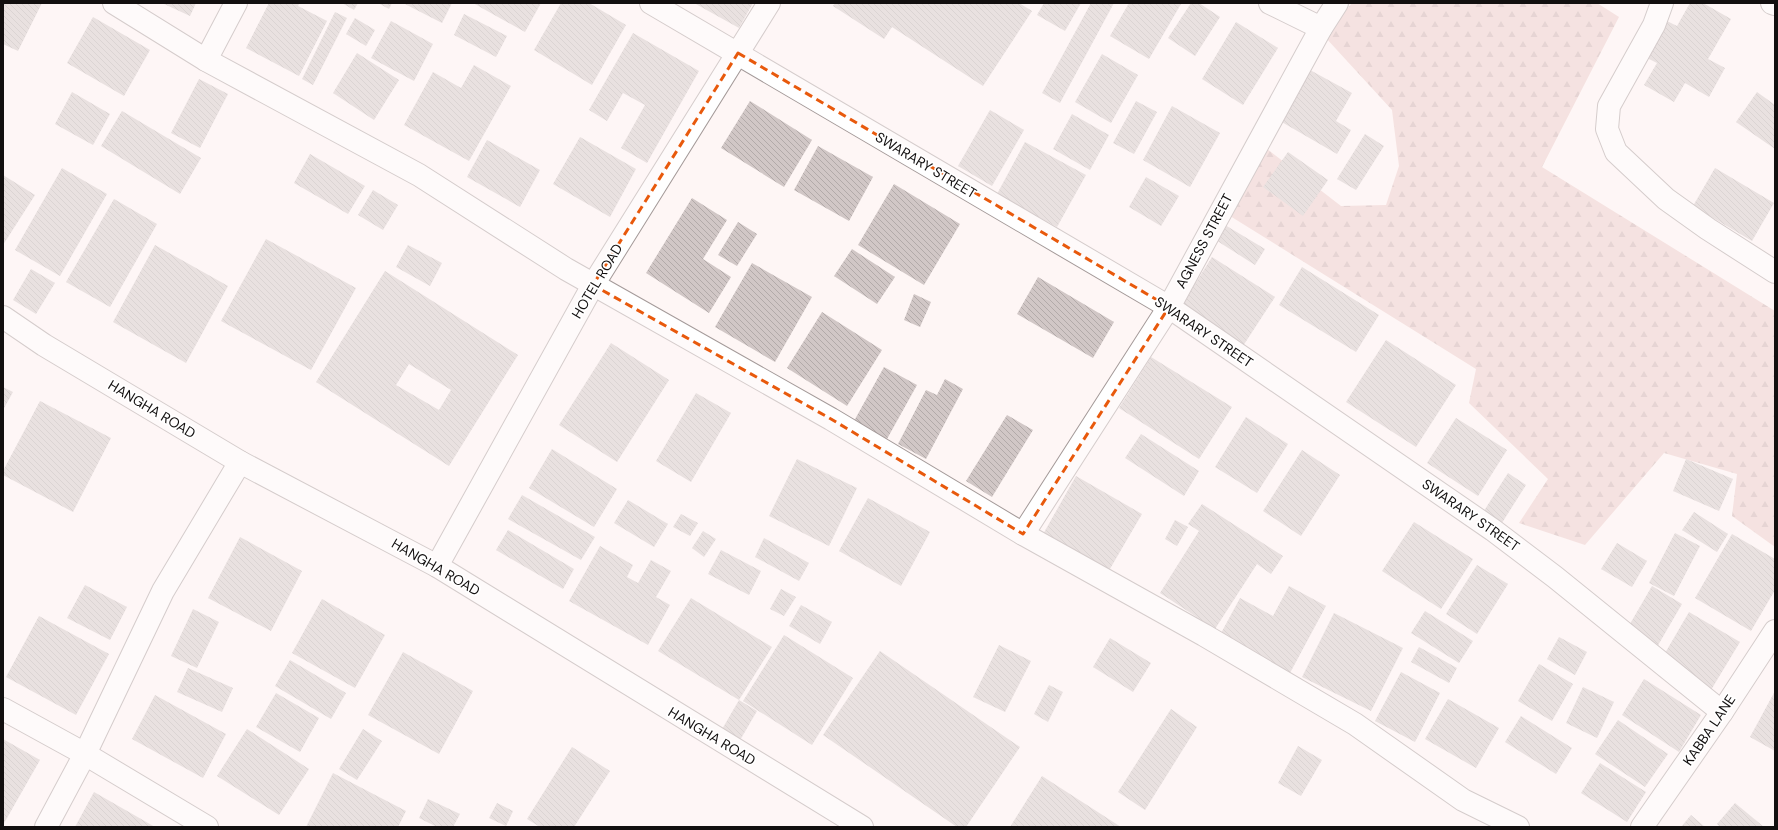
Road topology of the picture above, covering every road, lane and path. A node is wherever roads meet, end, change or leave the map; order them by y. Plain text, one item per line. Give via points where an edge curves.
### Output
1 (114, 3) edge
2 (236, 3) edge
3 (651, 3) edge
4 (769, 3) edge
5 (1270, 3) edge
6 (1337, 3) edge
7 (1662, 3) edge
8 (1321, 28) junction
9 (738, 53) junction
10 (206, 60) junction
11 (1775, 272) edge
12 (593, 285) junction
13 (1169, 307) junction
14 (3, 317) edge
15 (240, 462) junction
16 (1023, 534) junction
17 (438, 566) junction
18 (1775, 631) edge
19 (3, 710) edge
20 (1722, 712) junction
21 (85, 754) junction
22 (46, 827) edge
23 (207, 827) edge
24 (862, 827) edge
25 (1518, 827) edge
26 (1642, 827) edge

1 - 10 main road
2 - 10 main road
3 - 9 main road, SWARARY STREET
4 - 9 main road, HOTEL ROAD
5 - 8 main road
6 - 8 main road, AGNESS STREET
7 - 11 main road via 1654,25 1609,106 1607,129 1616,152 1666,199
8 - 13 main road, AGNESS STREET
9 - 12 main road, HOTEL ROAD
9 - 13 main road, SWARARY STREET
10 - 12 main road via 419,175
12 - 16 main road via 831,419
12 - 17 main road, HOTEL ROAD
13 - 16 main road, AGNESS STREET
13 - 20 main road, SWARARY STREET via 1493,530
14 - 15 main road, HANGHA ROAD via 44,345
15 - 17 main road, HANGHA ROAD
15 - 21 main road via 163,592
16 - 25 main road via 1355,724 1463,800
17 - 24 main road, HANGHA ROAD
18 - 20 main road, KABBA LANE
19 - 21 main road
20 - 26 main road, KABBA LANE
21 - 22 main road
21 - 23 main road

